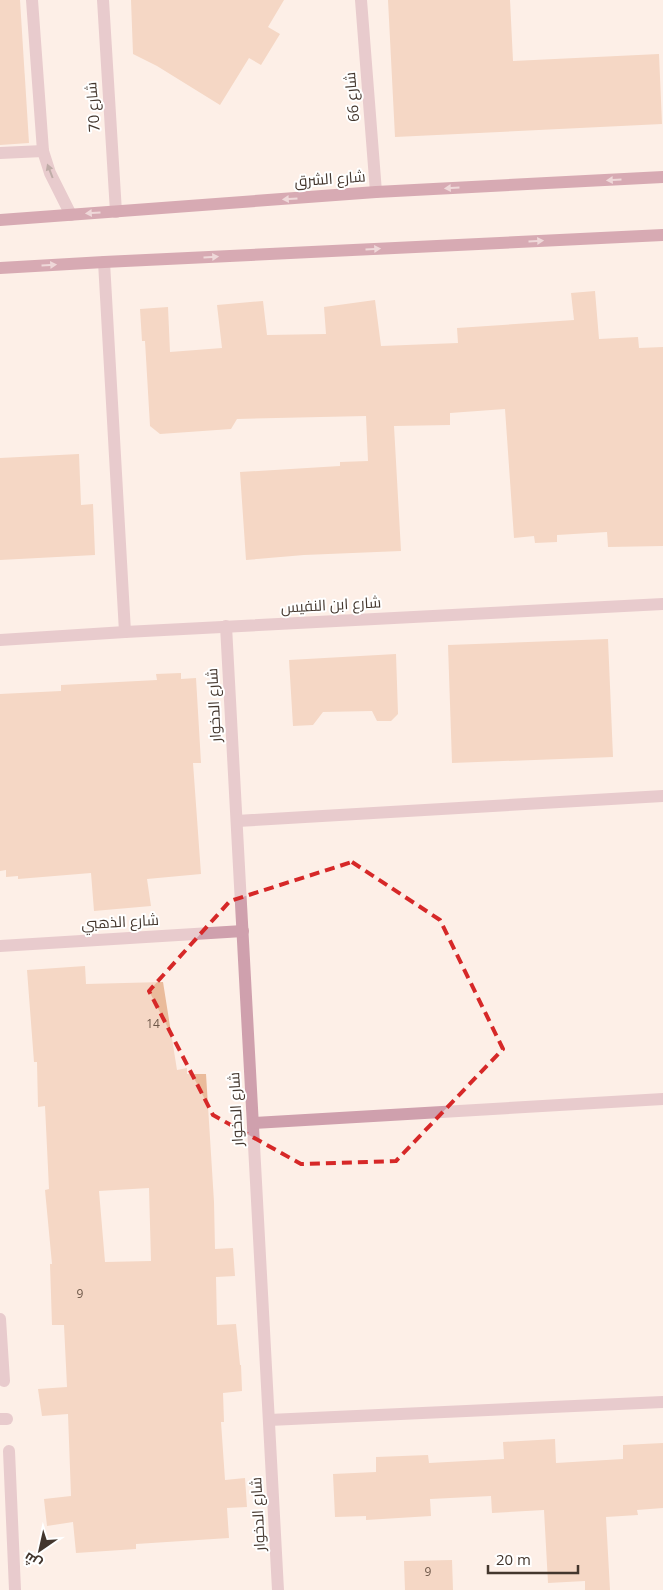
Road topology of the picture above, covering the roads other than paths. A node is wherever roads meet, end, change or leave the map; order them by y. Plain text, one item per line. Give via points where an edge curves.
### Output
1 (32, 0) edge
2 (103, 0) edge
3 (361, 0) edge
4 (44, 151) junction
5 (0, 153) edge
6 (663, 177) edge
7 (376, 192) junction
8 (116, 212) junction
9 (71, 215) junction
10 (0, 220) edge
11 (663, 235) edge
12 (104, 262) junction
13 (0, 268) edge
14 (663, 604) edge
15 (226, 626) junction
16 (125, 632) junction
17 (0, 640) edge
18 (663, 796) edge
19 (237, 821) junction
20 (243, 931) junction
21 (0, 946) edge
22 (663, 1099) edge
23 (253, 1123) junction
24 (0, 1319) edge
25 (4, 1381) dead end
26 (663, 1402) edge
27 (269, 1420) junction
28 (9, 1451) dead end
29 (15, 1590) edge
30 (278, 1590) edge

1 - 4 street
2 - 8 street, شارع 70
3 - 7 street, شارع 66
4 - 5 street
9 -> 4 street via 50,173
6 -> 7 main road, شارع الشرق
7 -> 8 main road, شارع الشرق
8 -> 9 main road, شارع الشرق
9 - 10 main road, شارع الشرق
12 -> 11 main road
13 -> 12 main road
12 - 16 street
14 - 15 street, شارع ابن النفيس
15 - 16 street, شارع ابن النفيس
15 - 19 street, شارع الدخوار
16 - 17 street, شارع ابن النفيس
18 - 19 street
19 - 20 street, شارع الدخوار
20 - 21 street, شارع الذهبي
20 - 23 street, شارع الدخوار
22 - 23 street
23 - 27 street, شارع الدخوار
24 - 25 street
26 - 27 street
27 - 30 street, شارع الدخوار
28 - 29 street

